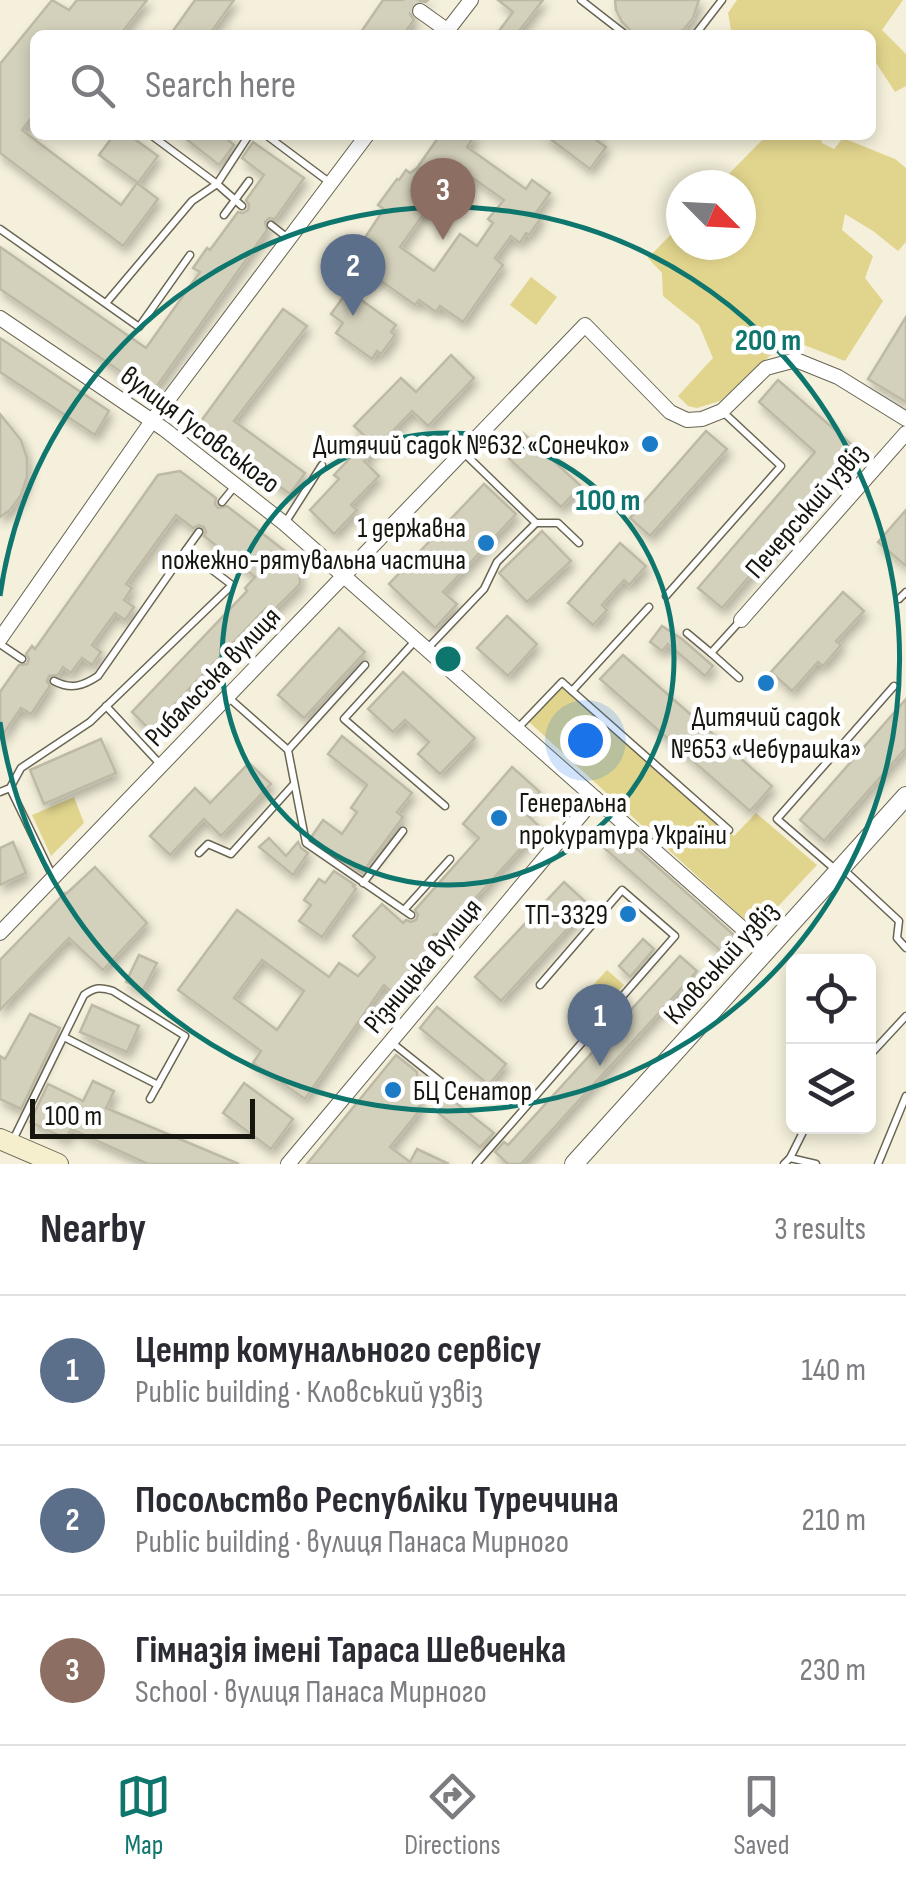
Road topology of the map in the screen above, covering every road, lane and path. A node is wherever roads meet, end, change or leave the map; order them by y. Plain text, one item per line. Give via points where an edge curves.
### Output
1 (471, 0) edge
2 (581, 0) edge
3 (722, 0) edge
4 (420, 10) tunnel mouth
5 (443, 30) edge
6 (448, 30) edge
7 (620, 30) edge
8 (699, 30) edge
9 (158, 140) edge
10 (246, 140) edge
11 (273, 140) edge
12 (363, 140) edge
13 (250, 181) dead end
14 (331, 183) junction
15 (217, 184) junction
16 (239, 203) junction
17 (224, 215) dead end
18 (270, 225) dead end
19 (0, 228) edge
20 (289, 239) junction
21 (190, 254) dead end
22 (106, 302) junction
23 (0, 318) edge
24 (722, 411) junction
25 (906, 419) edge
26 (152, 421) junction
27 (906, 433) edge
28 (463, 452) junction
29 (322, 465) dead end
30 (236, 484) junction
31 (222, 502) dead end
32 (536, 523) junction
33 (284, 524) junction
34 (199, 532) dead end
35 (579, 542) dead end
36 (186, 550) junction
37 (343, 577) junction
38 (906, 592) edge
39 (666, 596) dead end
40 (900, 600) dead end
41 (649, 607) dead end
42 (741, 620) joint
43 (687, 633) dead end
44 (0, 641) edge
45 (420, 645) junction
46 (711, 653) junction
47 (22, 659) dead end
48 (365, 665) dead end
49 (739, 678) dead end
50 (54, 681) dead end
51 (894, 686) dead end
52 (572, 691) junction
53 (227, 696) junction
54 (106, 706) junction
55 (517, 730) junction
56 (288, 750) junction
57 (161, 765) junction
58 (294, 783) junction
59 (10, 788) junction
60 (0, 792) edge
61 (906, 796) edge
62 (595, 798) junction
63 (445, 806) dead end
64 (729, 830) dead end
65 (403, 831) dead end
66 (199, 853) dead end
67 (450, 858) dead end
68 (840, 870) junction
69 (53, 877) junction
70 (363, 883) junction
71 (0, 933) edge
72 (439, 939) dead end
73 (906, 948) edge
74 (767, 950) junction
75 (462, 957) junction
76 (540, 985) dead end
77 (906, 1016) edge
78 (64, 1037) junction
79 (390, 1041) junction
80 (876, 1048) edge
81 (158, 1084) junction
82 (450, 1089) dead end
83 (906, 1096) edge
84 (150, 1100) dead end
85 (802, 1134) edge
86 (6, 1142) edge
87 (787, 1161) edge
88 (58, 1164) edge
89 (288, 1164) edge
90 (476, 1164) edge
91 (574, 1164) edge
92 (816, 1164) edge
93 (878, 1164) edge

1 - 6 street
2 - 7 lane
3 - 8 lane
4 - 5 street
9 - 15 lane
10 - 15 lane
11 - 14 lane
12 - 14 street
13 - 16 lane
14 - 20 street
15 - 16 lane
15 - 22 lane via 192,200
16 - 17 lane
18 - 20 lane
19 - 22 lane
20 - 26 street
21 - 22 lane via 139,327
23 - 26 street, вулиця Гусовського
24 - 25 street via 766,368 796,360 838,376
24 - 28 street, Рибальська вулиця via 687,420 670,412 586,325
24 - 39 lane via 781,466
26 - 30 street, вулиця Гусовського
26 - 44 street
27 - 42 street, Печерський узвіз
28 - 32 lane
28 - 37 street, Рибальська вулиця
29 - 33 lane
30 - 31 lane
30 - 33 street, вулиця Гусовського
32 - 35 lane via 558,524
32 - 45 lane via 497,562 484,589
33 - 37 street, вулиця Гусовського
34 - 36 lane
36 - 50 lane via 98,676 72,687
36 - 54 lane via 232,584
37 - 45 street, вулиця Гусовського
37 - 53 street, Рибальська вулиця
38 - 40 lane
41 - 52 lane
42 - 46 lane
43 - 46 lane
44 - 47 lane
45 - 55 street, вулиця Гусовського
45 - 63 lane via 344,719
46 - 49 lane
48 - 56 lane
51 - 68 lane via 777,819
52 - 55 lane via 562,682
52 - 64 lane
53 - 56 lane
53 - 57 street, Рибальська вулиця
54 - 57 lane
54 - 59 lane via 22,768
55 - 62 street, вулиця Гусовського
56 - 58 lane
57 - 69 street, Рибальська вулиця
58 - 66 lane via 231,854 208,844
58 - 70 lane via 306,843
59 - 60 lane
59 - 69 lane
61 - 68 street, Кловський узвіз
62 - 74 street, вулиця Гусовського
62 - 75 street, Різницька вулиця
65 - 70 lane
67 - 70 lane via 407,913
68 - 73 lane via 899,921 897,938
68 - 74 street, Кловський узвіз
69 - 71 street, Рибальська вулиця
72 - 75 lane
74 - 91 street, Кловський узвіз
75 - 79 street, Різницька вулиця
76 - 90 lane via 622,890 675,936
77 - 80 lane
78 - 81 lane
78 - 81 lane via 84,995 94,988 114,990 185,1036
78 - 86 lane
79 - 82 lane
79 - 89 street, Різницька вулиця
81 - 84 lane
83 - 93 lane
85 - 87 lane
86 - 88 main road
87 - 92 lane

